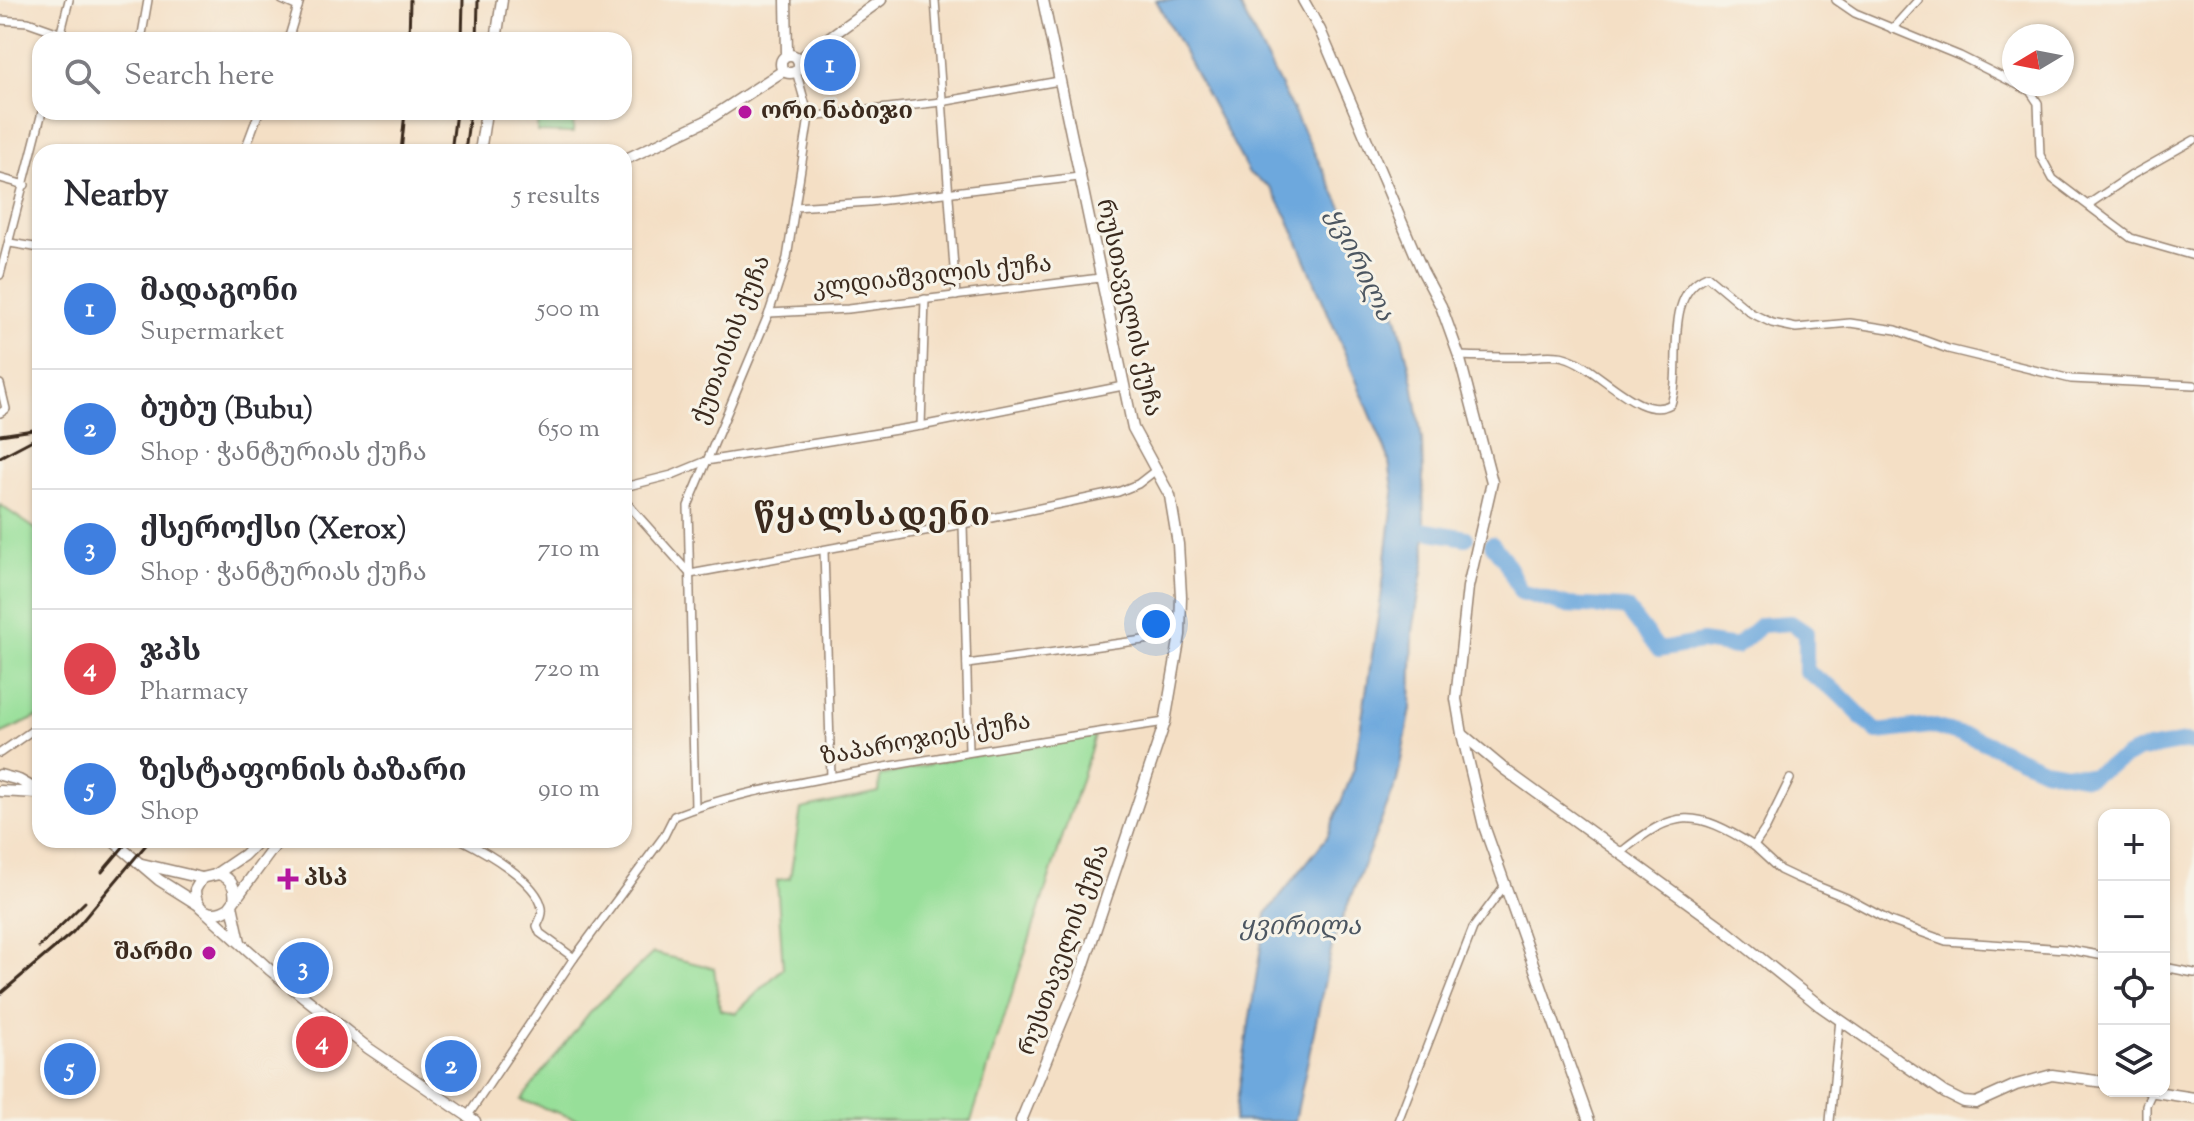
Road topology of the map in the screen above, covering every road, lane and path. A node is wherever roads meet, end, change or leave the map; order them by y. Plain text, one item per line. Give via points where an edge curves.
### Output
1 (69, 0) edge
2 (148, 0) edge
3 (282, 0) edge
4 (502, 0) edge
5 (786, 0) edge
6 (881, 0) edge
7 (935, 0) edge
8 (1043, 0) edge
9 (1303, 0) edge
10 (1836, 0) edge
11 (1918, 0) edge
12 (299, 4) edge
13 (0, 20) edge
14 (1892, 29) junction
15 (51, 32) edge
16 (61, 32) edge
17 (142, 32) edge
18 (290, 32) edge
19 (497, 32) edge
20 (787, 54) junction
21 (797, 66) junction
22 (783, 71) junction
23 (2002, 77) edge
24 (1059, 81) junction
25 (2033, 96) edge
26 (941, 102) junction
27 (809, 117) junction
28 (40, 120) edge
29 (256, 120) edge
30 (485, 120) edge
31 (2194, 140) edge
32 (35, 144) edge
33 (247, 144) edge
34 (481, 144) edge
35 (32, 155) edge
36 (632, 156) edge
37 (1079, 177) junction
38 (0, 178) edge
39 (25, 185) junction
40 (948, 194) junction
41 (2089, 204) junction
42 (795, 207) junction
43 (10, 243) junction
44 (32, 247) edge
45 (2194, 256) edge
46 (0, 275) edge
47 (1100, 278) junction
48 (956, 296) junction
49 (925, 299) junction
50 (769, 313) junction
51 (1459, 356) junction
52 (0, 384) edge
53 (2194, 385) edge
54 (1123, 386) junction
55 (0, 413) edge
56 (921, 426) junction
57 (706, 461) junction
58 (1156, 470) junction
59 (632, 485) edge
60 (632, 509) edge
61 (963, 524) junction
62 (824, 551) junction
63 (690, 574) junction
64 (1180, 635) junction
65 (967, 664) junction
66 (1165, 722) junction
67 (32, 731) edge
68 (1462, 734) junction
69 (969, 751) junction
70 (0, 753) edge
71 (0, 775) edge
72 (831, 777) junction
73 (1790, 779) dead end
74 (32, 787) edge
75 (0, 791) edge
76 (32, 792) edge
77 (695, 808) junction
78 (1754, 846) junction
79 (122, 848) edge
80 (251, 848) edge
81 (274, 848) edge
82 (481, 848) edge
83 (1620, 853) junction
84 (244, 855) junction
85 (140, 863) junction
86 (216, 874) junction
87 (256, 874) junction
88 (202, 878) junction
89 (1505, 885) junction
90 (233, 902) junction
91 (197, 904) junction
92 (206, 912) junction
93 (240, 944) junction
94 (2098, 955) edge
95 (574, 958) junction
96 (2170, 968) edge
97 (2194, 973) edge
98 (1840, 1019) junction
99 (2098, 1081) edge
100 (2170, 1094) edge
101 (2148, 1097) edge
102 (2194, 1098) edge
103 (471, 1119) edge
104 (1021, 1121) edge
105 (1398, 1121) edge
106 (1589, 1121) edge
107 (1830, 1121) edge
108 (2146, 1121) edge

1 - 16 street
2 - 17 street
3 - 12 street
4 - 19 street
5 - 20 street
6 - 21 street
7 - 26 street
8 - 24 street, რუსთაველის ქუჩა
9 - 51 street
10 - 14 street
11 - 14 street
12 - 18 street
13 - 15 street via 28,22
14 - 23 street
20 - 21 street via 794,55
20 - 22 street via 780,61
21 - 22 street via 790,73
21 - 27 street, ქუთაისის ქუჩა
22 - 36 street via 706,121
24 - 26 street
24 - 37 street, რუსთაველის ქუჩა
25 - 41 street via 2040,155 2053,179
26 - 27 street
26 - 40 street
27 - 42 street, ქუთაისის ქუჩა
28 - 32 street
29 - 33 street
30 - 34 street
31 - 41 street
35 - 39 street
37 - 40 street
37 - 47 street, რუსთაველის ქუჩა
38 - 39 street
39 - 43 street
40 - 42 street
40 - 48 street
41 - 45 street via 2131,238
42 - 50 street, ქუთაისის ქუჩა via 787,258
43 - 44 street
43 - 46 street
47 - 48 street, კლდიაშვილის ქუჩა
47 - 54 street, რუსთაველის ქუჩა
48 - 49 street, კლდიაშვილის ქუჩა
49 - 50 street, კლდიაშვილის ქუჩა
49 - 56 street
50 - 57 street, ქუთაისის ქუჩა
51 - 53 street via 1560,356 1580,362 1642,406 1664,408 1675,392 1675,340 1686,292 1707,276 1751,313 1772,323 1796,328 1850,323 1896,330 1948,349 2071,379
51 - 68 street via 1492,482 1468,587 1456,699
52 - 55 street via 6,405
54 - 56 street
54 - 58 street, რუსთაველის ქუჩა via 1133,428
56 - 57 street
57 - 59 street
57 - 63 street, ქუთაისის ქუჩა via 688,506
58 - 61 street via 1118,492
58 - 64 street, რუსთაველის ქუჩა via 1170,496 1178,544
60 - 63 street
61 - 62 street
61 - 65 street
62 - 63 street
62 - 72 street
63 - 77 street, ქუთაისის ქუჩა
64 - 65 street
64 - 66 street, რუსთაველის ქუჩა
65 - 69 street
66 - 69 street, ზაპაროჯიეს ქუჩა
66 - 104 street, რუსთაველის ქუჩა via 1077,985
67 - 70 street
68 - 83 street
68 - 89 street via 1484,826
69 - 72 street, ზაპაროჯიეს ქუჩა
71 - 74 street
72 - 77 street, ზაპაროჯიეს ქუჩა
73 - 78 street
75 - 76 street
77 - 95 street via 674,816
78 - 83 street via 1705,819 1679,818 1642,834
78 - 94 street via 1780,870 1946,941
79 - 85 street
80 - 84 street
81 - 87 street
82 - 95 street via 527,882 542,906 540,933
83 - 98 street
84 - 86 street
84 - 87 street via 246,871
85 - 88 street
85 - 91 street
86 - 88 street
86 - 90 street via 232,882
87 - 90 street
88 - 91 street via 195,890
89 - 105 street via 1473,928
89 - 106 street
90 - 92 street via 221,913
90 - 93 street
91 - 92 street
92 - 93 street
93 - 103 street via 368,1048
95 - 103 street
96 - 97 street
98 - 99 street via 1963,1102 1976,1103 2052,1075
98 - 107 street
100 - 102 street
101 - 108 street

